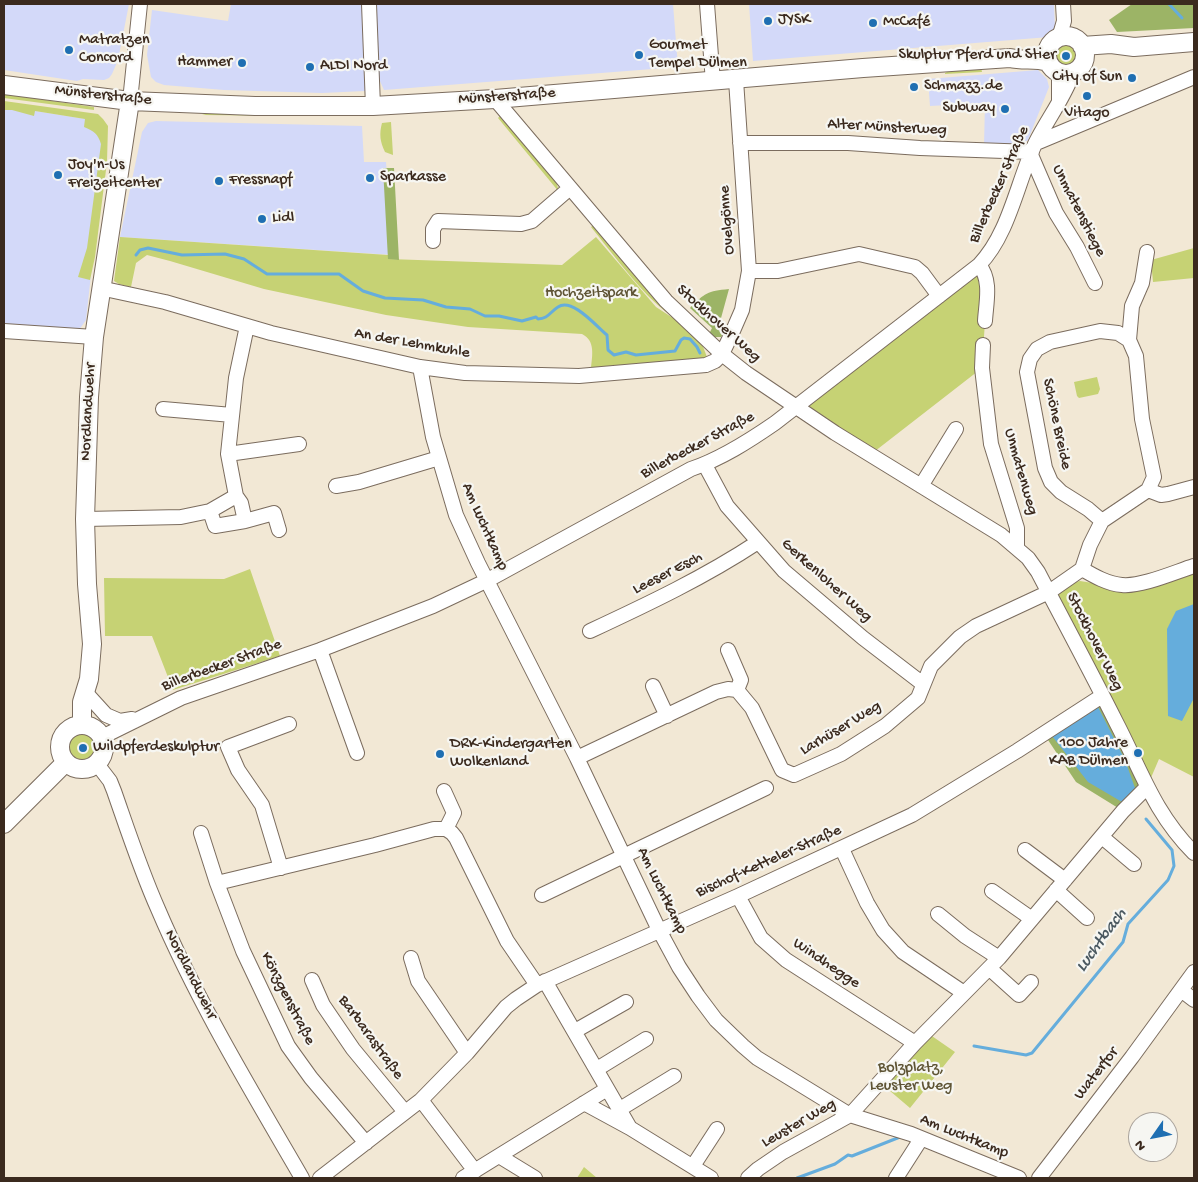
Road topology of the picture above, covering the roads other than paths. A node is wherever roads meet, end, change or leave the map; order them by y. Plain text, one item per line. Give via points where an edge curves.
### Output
1 (140, 4) edge
2 (369, 4) edge
3 (707, 4) edge
4 (1063, 4) edge
5 (1194, 42) edge
6 (1066, 54) junction
7 (1194, 77) edge
8 (736, 80) junction
9 (713, 82) junction
10 (4, 85) edge
11 (495, 99) junction
12 (130, 101) junction
13 (373, 106) junction
14 (740, 143) junction
15 (1033, 150) junction
16 (570, 188) junction
17 (432, 241) dead end
18 (1147, 252) dead end
19 (979, 266) junction
20 (749, 271) junction
21 (1094, 283) dead end
22 (100, 288) junction
23 (939, 296) junction
24 (985, 321) dead end
25 (247, 326) junction
26 (4, 331) edge
27 (94, 337) junction
28 (1129, 340) junction
29 (983, 345) dead end
30 (722, 354) junction
31 (420, 366) junction
32 (796, 406) junction
33 (163, 409) dead end
34 (232, 415) junction
35 (956, 429) dead end
36 (300, 444) dead end
37 (228, 454) junction
38 (439, 458) junction
39 (704, 465) junction
40 (336, 486) dead end
41 (921, 486) junction
42 (1194, 487) edge
43 (1148, 490) junction
44 (236, 496) junction
45 (210, 511) junction
46 (85, 519) junction
47 (244, 521) junction
48 (1102, 521) junction
49 (279, 530) dead end
50 (758, 542) junction
51 (1017, 548) junction
52 (1194, 566) edge
53 (1082, 569) junction
54 (488, 580) junction
55 (1049, 592) junction
56 (590, 631) dead end
57 (320, 650) junction
58 (728, 650) dead end
59 (924, 684) junction
60 (653, 686) dead end
61 (737, 690) junction
62 (86, 693) junction
63 (1102, 696) junction
64 (667, 716) junction
65 (138, 718) junction
66 (289, 724) dead end
67 (82, 725) junction
68 (102, 737) junction
69 (356, 753) dead end
70 (577, 758) junction
71 (66, 762) junction
72 (97, 764) junction
73 (1147, 787) junction
74 (766, 788) dead end
75 (444, 791) dead end
76 (4, 824) edge
77 (446, 829) junction
78 (201, 833) dead end
79 (1102, 837) junction
80 (1191, 845) edge
81 (842, 848) junction
82 (1025, 850) dead end
83 (624, 854) junction
84 (1134, 864) dead end
85 (281, 868) junction
86 (216, 883) junction
87 (1061, 885) junction
88 (992, 891) dead end
89 (542, 895) dead end
90 (738, 896) junction
91 (938, 914) dead end
92 (1087, 918) dead end
93 (1032, 919) junction
94 (659, 930) junction
95 (411, 958) dead end
96 (999, 958) junction
97 (989, 968) junction
98 (1194, 972) edge
99 (312, 980) dead end
100 (1031, 982) dead end
101 (541, 983) junction
102 (1181, 990) junction
103 (964, 992) junction
104 (1194, 1000) edge
105 (626, 1002) dead end
106 (575, 1031) junction
107 (646, 1040) dead end
108 (915, 1043) junction
109 (467, 1052) junction
110 (596, 1069) junction
111 (674, 1076) dead end
112 (607, 1089) junction
113 (421, 1100) junction
114 (584, 1103) junction
115 (620, 1109) junction
116 (405, 1112) junction
117 (850, 1115) junction
118 (630, 1128) junction
119 (716, 1129) dead end
120 (921, 1139) junction
121 (366, 1143) junction
122 (499, 1156) junction
123 (693, 1166) junction
124 (469, 1175) edge
125 (302, 1178) edge
126 (320, 1178) edge
127 (535, 1178) edge
128 (711, 1178) edge
129 (748, 1178) edge
130 (896, 1178) edge
131 (1019, 1178) edge
132 (1039, 1178) edge

1 - 12 street
2 - 13 street
3 - 9 street
4 - 6 street via 1064,21 1069,29
5 - 6 main road, Münsterstraße via 1134,47 1112,55
6 - 8 main road, Münsterstraße via 1020,52 1010,58
6 - 15 street, Billerbecker Straße via 1067,90
7 - 15 street, Alter Münsterweg
8 - 9 main road, Münsterstraße
8 - 14 street, Ovelgönne
9 - 11 main road, Münsterstraße
10 - 12 main road, Münsterstraße
11 - 13 main road, Münsterstraße
11 - 16 street, Stockhover Weg
12 - 13 main road, Münsterstraße
12 - 22 main road, Nordlandwehr
14 - 15 street, Alter Münsterweg via 848,143
14 - 20 street, Ovelgönne
15 - 19 street, Billerbecker Straße via 998,238
15 - 21 street, Unmatenstiege via 1056,213
16 - 17 street via 532,221 521,224 438,221
16 - 30 street, Stockhover Weg via 666,301
18 - 28 street via 1142,283 1132,306
19 - 23 street, Billerbecker Straße
19 - 24 street via 987,280
20 - 23 street via 778,271 859,254 914,266
20 - 30 street, Ovelgönne via 742,310
22 - 25 street, An der Lehmkuhle via 165,302
22 - 27 main road, Nordlandwehr
23 - 32 street, Billerbecker Straße
25 - 31 street, An der Lehmkuhle
25 - 34 street
26 - 27 street
27 - 46 main road, Nordlandwehr
28 - 43 street via 1136,356 1142,419 1154,477
28 - 48 street, Schöne Breide via 1118,333 1100,330 1050,342 1037,349 1030,358 1027,372 1045,468 1051,482
29 - 51 street, Unmatenweg via 982,368 991,444 1017,528
30 - 31 street, An der Lehmkuhle via 706,365 579,376 465,373
30 - 32 street, Stockhover Weg
31 - 38 street, Am Luchtkamp via 432,437
32 - 39 street, Billerbecker Straße via 749,441
32 - 41 street, Stockhover Weg
33 - 34 street
34 - 37 street
35 - 41 street
36 - 37 street
37 - 44 street
38 - 40 street
38 - 54 street, Am Luchtkamp via 456,515
39 - 50 street, Gerkenloher Weg via 727,506
39 - 54 street, Billerbecker Straße via 691,469
41 - 51 street, Stockhover Weg
42 - 43 street via 1161,495
43 - 48 street
44 - 45 street
44 - 47 street via 241,503
45 - 46 street via 181,517
45 - 47 street via 214,526
46 - 62 main road, Nordlandwehr via 92,644
47 - 49 street via 274,513
48 - 53 street
50 - 56 street, Leeser Esch via 696,580
50 - 59 street, Gerkenloher Weg via 806,591
51 - 55 street, Stockhover Weg via 1033,565
52 - 53 street via 1128,585 1105,581
53 - 55 street
54 - 57 street, Billerbecker Straße via 433,606
54 - 70 street, Am Luchtkamp
55 - 59 street, Larhüser Weg via 976,626 960,637 930,666
55 - 63 street, Stockhover Weg
57 - 65 street, Billerbecker Straße via 204,689
57 - 69 street
58 - 61 street via 740,680
59 - 61 street, Larhüser Weg via 918,698 885,726 833,758 794,775 782,770 752,708
60 - 64 street
61 - 64 street via 716,692
62 - 65 street, Billerbecker Straße via 106,715 120,721
62 - 67 main road, Nordlandwehr via 82,702
63 - 73 street, Stockhover Weg
63 - 81 street, Bischof-Ketteler-Straße via 912,815
64 - 70 street
65 - 68 street, Billerbecker Straße
66 - 85 street via 228,747 238,770 262,804
67 - 68 main road via 93,728
67 - 71 main road via 64,735 60,749
68 - 72 main road via 104,751
70 - 83 street, Am Luchtkamp
71 - 72 main road via 78,769
71 - 76 main road
72 - 125 street, Nordlandwehr via 114,791 158,909 190,975 230,1054
73 - 79 street, Leuster Weg
73 - 80 street, Stockhover Weg via 1164,818
74 - 83 street
75 - 77 street via 454,813
77 - 85 street via 434,829
77 - 101 street via 456,838 507,941
78 - 86 street, Könzgenstraße
79 - 84 street
79 - 87 street, Leuster Weg
81 - 90 street, Bischof-Ketteler-Straße
81 - 103 street via 882,930 903,952
82 - 87 street
83 - 89 street
83 - 94 street, Am Luchtkamp
85 - 86 street
86 - 121 street, Könzgenstraße via 243,951 288,1046
87 - 92 street
87 - 93 street, Leuster Weg
88 - 93 street
90 - 94 street, Bischof-Ketteler-Straße
90 - 108 street, Windhegge via 761,938 786,960
91 - 96 street
93 - 96 street, Leuster Weg
94 - 101 street, Bischof-Ketteler-Straße
94 - 117 street, Am Luchtkamp via 698,996 742,1046
95 - 109 street via 418,982
96 - 97 street, Leuster Weg
97 - 100 street via 1019,995
97 - 103 street, Leuster Weg
98 - 102 street, Waterfor
99 - 116 street, Barbarastraße via 323,1005 353,1049
101 - 106 street
101 - 109 street, Bischof-Ketteler-Straße via 506,1007
102 - 104 street
102 - 132 street, Waterfor
103 - 108 street, Leuster Weg
105 - 106 street
106 - 110 street
107 - 110 street
108 - 117 street, Leuster Weg
109 - 113 street, Bischof-Ketteler-Straße
110 - 112 street
111 - 115 street
112 - 114 street
112 - 115 street
113 - 116 street, Bischof-Ketteler-Straße
113 - 124 street
114 - 118 street
114 - 122 street
115 - 118 street
116 - 121 street, Bischof-Ketteler-Straße
117 - 120 street, Am Luchtkamp
117 - 129 street, Leuster Weg via 783,1152
118 - 123 street
119 - 123 street
120 - 130 street
120 - 131 street, Am Luchtkamp
121 - 126 street, Bischof-Ketteler-Straße
122 - 124 street
122 - 127 street
123 - 128 street

